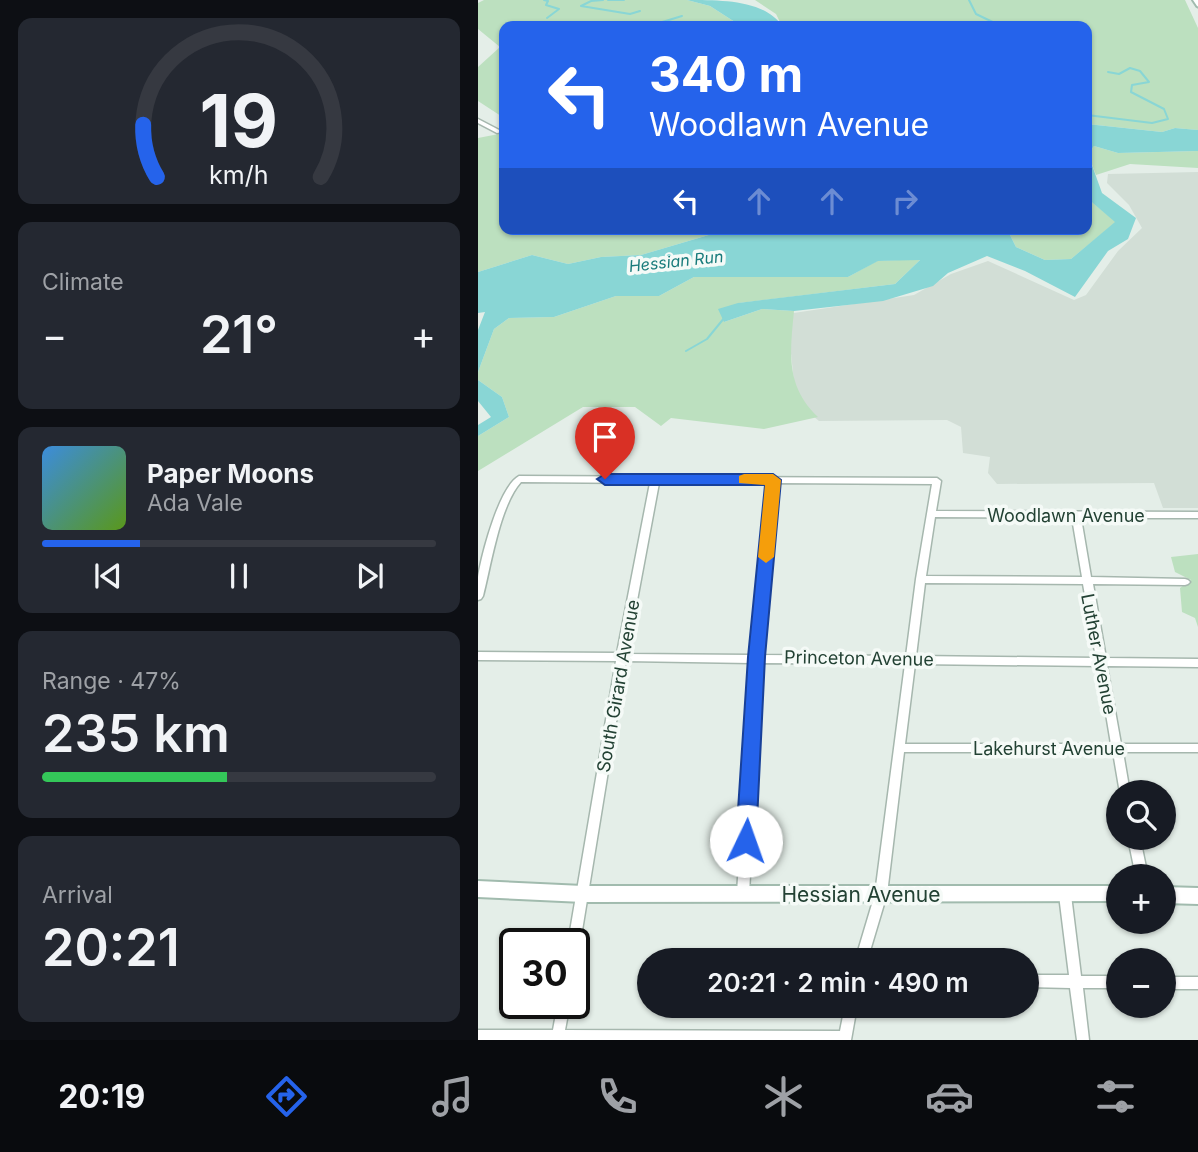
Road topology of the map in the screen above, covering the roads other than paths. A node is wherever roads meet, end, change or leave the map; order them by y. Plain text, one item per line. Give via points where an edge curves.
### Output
1 (1196, 0) edge
2 (1198, 5) edge
3 (478, 121) edge
4 (499, 132) dead end
5 (655, 480) junction
6 (773, 480) junction
7 (933, 514) junction
8 (1198, 515) edge
9 (1076, 516) junction
10 (921, 579) junction
11 (1086, 582) junction
12 (1185, 582) dead end
13 (478, 596) edge
14 (478, 656) edge
15 (756, 657) junction
16 (622, 659) junction
17 (911, 659) junction
18 (1103, 662) junction
19 (1198, 663) edge
20 (1116, 747) junction
21 (899, 748) junction
22 (1198, 748) edge
23 (1122, 780) edge
24 (478, 889) edge
25 (583, 894) junction
26 (743, 894) junction
27 (881, 894) junction
28 (1106, 894) edge
29 (1065, 895) junction
30 (1176, 895) edge
31 (1198, 896) edge
32 (577, 928) edge
33 (865, 948) edge
34 (1039, 981) edge
35 (1076, 982) junction
36 (1106, 982) edge
37 (1176, 983) edge
38 (1198, 984) edge
39 (849, 1018) edge
40 (561, 1019) edge
41 (478, 1036) edge
42 (558, 1038) edge
43 (845, 1038) edge
44 (1083, 1040) edge

1 - 2 main road
3 - 4 street
5 - 6 street
5 - 13 street via 515,482
5 - 16 street, South Girard Avenue
6 - 7 street via 938,481
6 - 15 street
7 - 9 street, Woodlawn Avenue
7 - 10 street
8 - 9 street, Woodlawn Avenue
9 - 11 street, Luther Avenue
10 - 11 street
10 - 17 street
11 - 12 street
11 - 18 street, Luther Avenue
14 - 16 street, Princeton Avenue
15 - 16 street, Princeton Avenue
15 - 17 street, Princeton Avenue
15 - 26 street
16 - 25 street, South Girard Avenue
17 - 18 street, Princeton Avenue
17 - 21 street
18 - 19 street, Princeton Avenue
18 - 20 street, Luther Avenue
20 - 21 street, Lakehurst Avenue
20 - 22 street, Lakehurst Avenue
20 - 23 street, Luther Avenue
21 - 27 street
24 - 25 main road, Hessian Avenue
25 - 26 main road, Hessian Avenue
25 - 32 street, South Girard Avenue
26 - 27 main road, Hessian Avenue
27 - 29 main road, Hessian Avenue
27 - 33 street
28 - 29 main road, Hessian Avenue
29 - 35 street
30 - 31 main road
34 - 35 street
35 - 36 street
35 - 44 street
37 - 38 street
39 - 43 street
40 - 42 street
41 - 42 street
42 - 43 street

